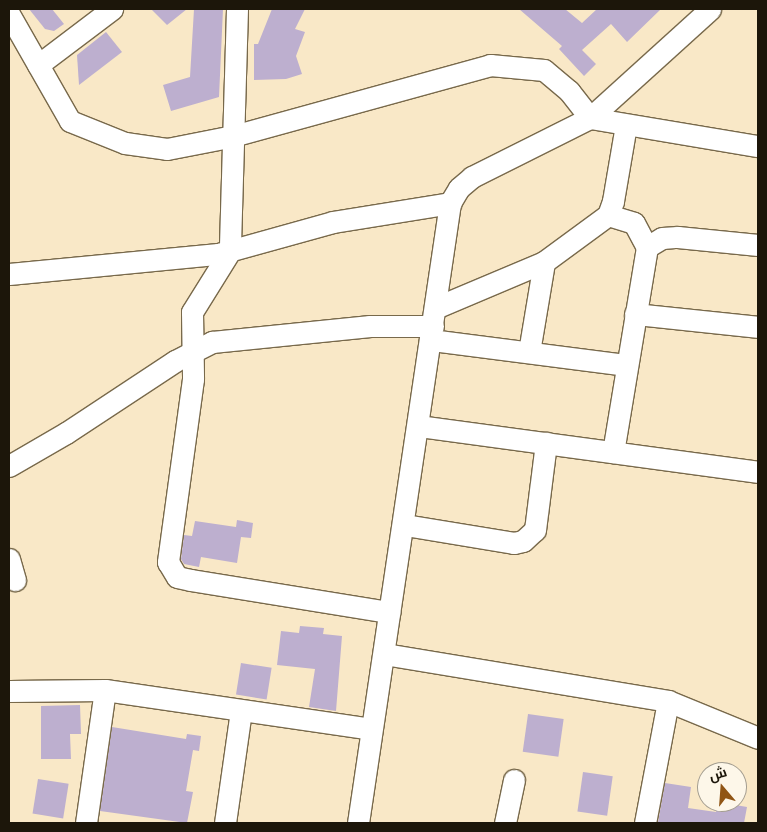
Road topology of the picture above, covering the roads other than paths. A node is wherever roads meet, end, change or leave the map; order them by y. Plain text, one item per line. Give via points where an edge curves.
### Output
1 (112, 9) edge
2 (237, 9) edge
3 (710, 9) edge
4 (9, 14) edge
5 (38, 65) junction
6 (590, 118) junction
7 (626, 125) junction
8 (234, 136) junction
9 (758, 146) edge
10 (450, 203) junction
11 (608, 215) junction
12 (758, 245) edge
13 (647, 247) junction
14 (230, 251) junction
15 (544, 262) junction
16 (9, 274) edge
17 (635, 314) junction
18 (433, 325) junction
19 (758, 327) edge
20 (194, 352) junction
21 (529, 352) junction
22 (626, 365) junction
23 (419, 426) junction
24 (546, 443) junction
25 (613, 452) junction
26 (9, 466) edge
27 (758, 472) edge
28 (405, 525) junction
29 (9, 559) edge
30 (15, 580) dead end
31 (389, 612) junction
32 (385, 654) junction
33 (105, 690) junction
34 (9, 691) edge
35 (668, 701) junction
36 (241, 711) junction
37 (371, 729) junction
38 (758, 738) edge
39 (514, 780) dead end
40 (86, 823) edge
41 (224, 823) edge
42 (358, 823) edge
43 (506, 823) edge
44 (645, 823) edge

1 - 5 street
2 - 8 street
3 - 6 street
4 - 5 street
5 - 8 street via 70,121 125,143 167,149
6 - 7 street
6 - 8 street via 569,91 544,70 490,65
6 - 10 street via 472,177 459,188
7 - 9 street
7 - 11 street
8 - 14 street
10 - 14 street via 333,222
10 - 18 street
11 - 13 street via 634,223
11 - 15 street
12 - 13 street via 678,237 662,238
13 - 17 street
14 - 16 street via 180,260
14 - 20 street via 192,312
15 - 18 street
15 - 21 street
17 - 19 street
17 - 22 street
18 - 20 street via 370,326 247,336 212,342
18 - 21 street
18 - 23 street
20 - 26 street
20 - 31 street via 193,379 167,549 171,571 191,580
21 - 22 street
22 - 25 street
23 - 24 street
23 - 28 street
24 - 25 street
24 - 28 street via 535,530 523,541 514,543
25 - 27 street
28 - 31 street
29 - 30 street
31 - 32 street
32 - 35 street
32 - 37 street
33 - 34 street
33 - 36 street
33 - 40 street
35 - 38 street
35 - 44 street
36 - 37 street
36 - 41 street
37 - 42 street
39 - 43 street

